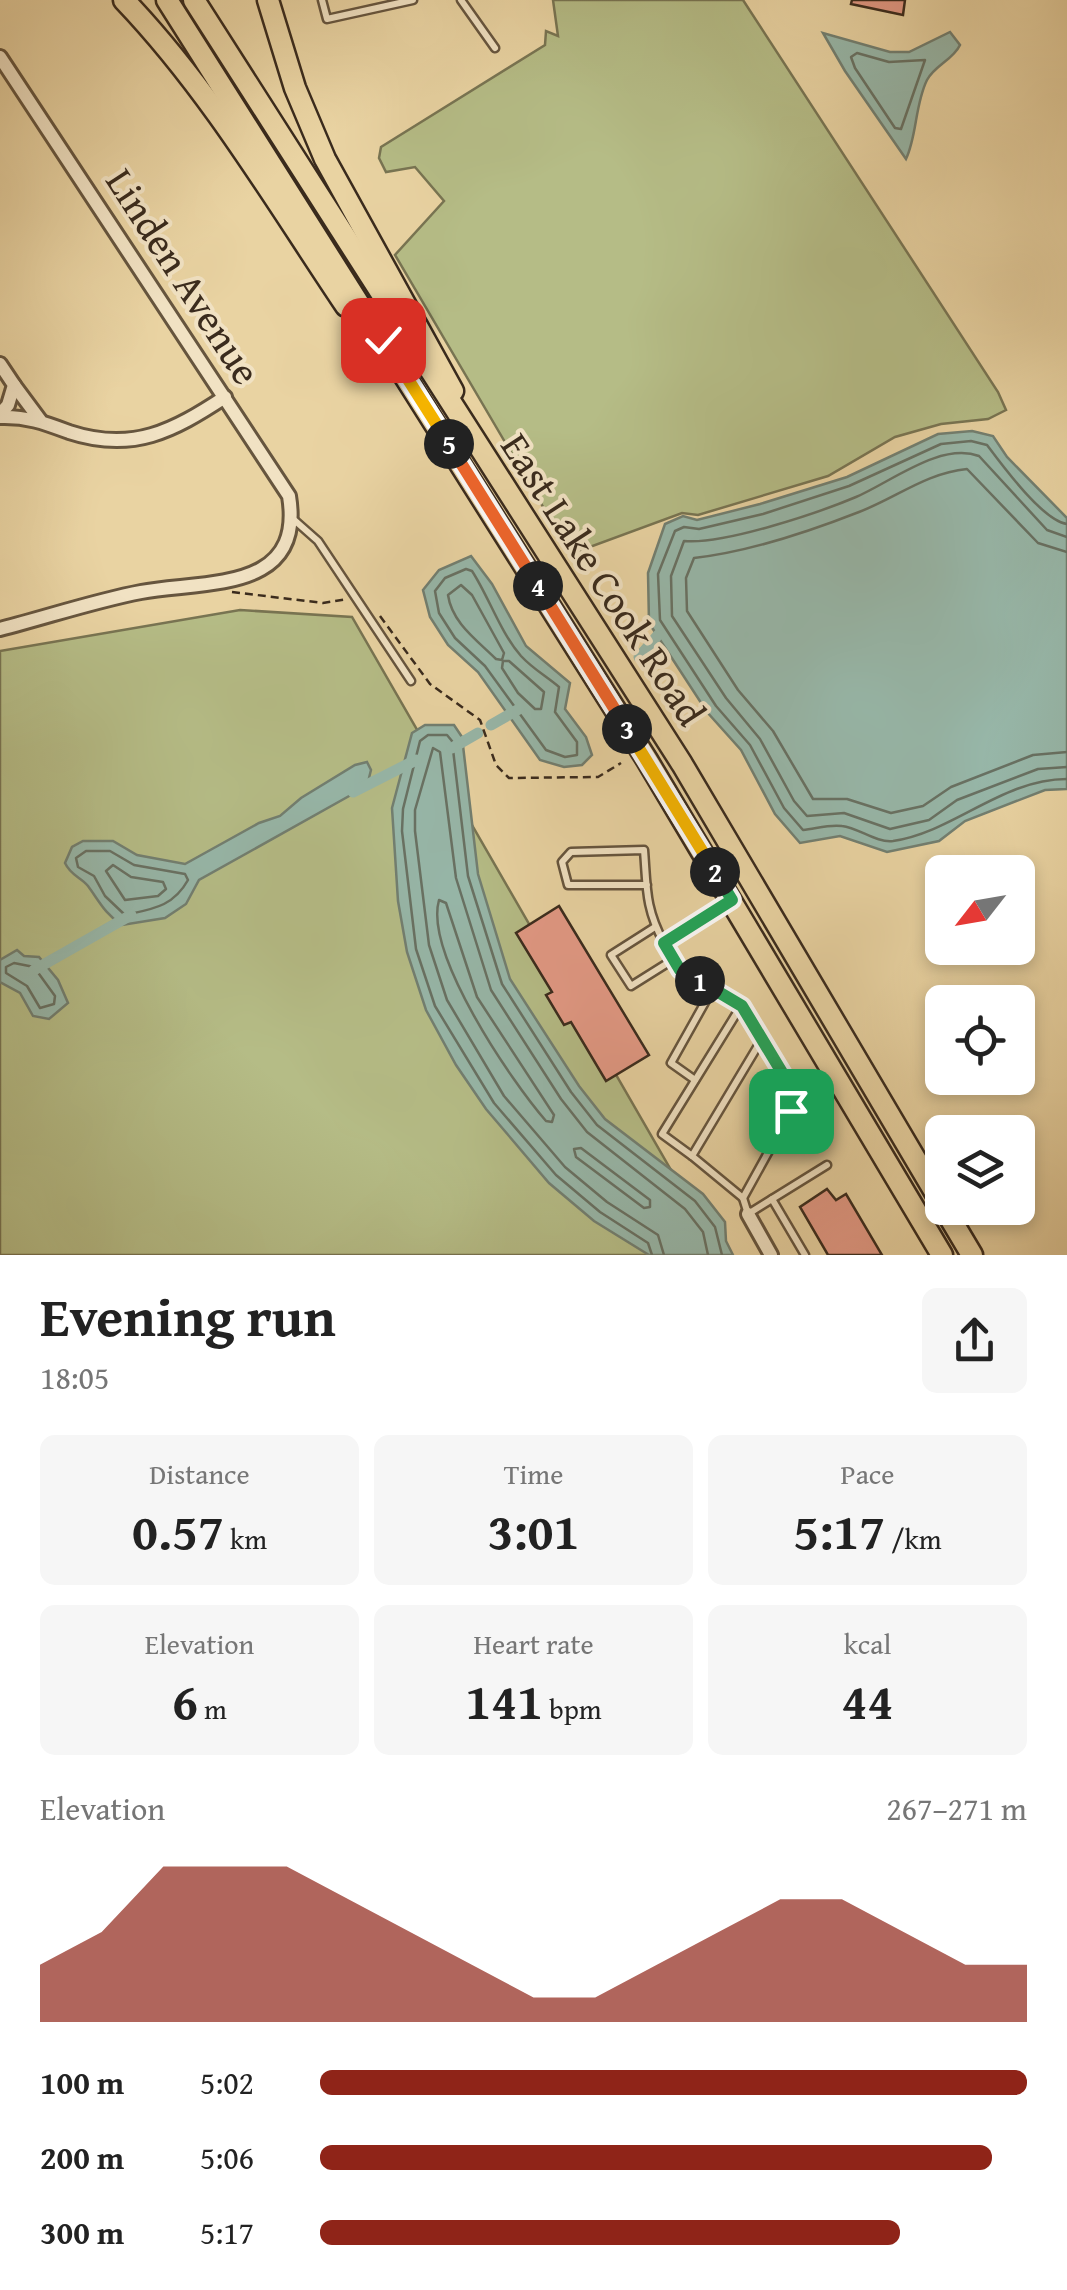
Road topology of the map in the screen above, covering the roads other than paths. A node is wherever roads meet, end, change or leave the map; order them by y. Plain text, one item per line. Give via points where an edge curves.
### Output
1 (124, 0) edge
2 (167, 0) edge
3 (194, 0) edge
4 (268, 0) edge
5 (322, 0) edge
6 (413, 0) edge
7 (461, 0) edge
8 (495, 48) dead end
9 (0, 57) edge
10 (0, 364) edge
11 (14, 385) junction
12 (225, 397) junction
13 (429, 413) junction
14 (0, 416) edge
15 (40, 420) junction
16 (478, 448) junction
17 (292, 518) junction
18 (0, 628) edge
19 (411, 682) dead end
20 (647, 885) junction
21 (755, 886) junction
22 (732, 900) junction
23 (655, 927) junction
24 (664, 943) junction
25 (674, 959) junction
26 (712, 988) junction
27 (742, 1006) junction
28 (762, 1039) junction
29 (695, 1080) junction
30 (692, 1156) junction
31 (827, 1165) dead end
32 (925, 1175) edge
33 (743, 1198) junction
34 (772, 1200) junction
35 (748, 1214) junction
36 (954, 1225) edge
37 (771, 1255) edge
38 (805, 1255) edge
39 (942, 1255) edge
40 (972, 1255) edge

1 - 13 main road via 178,60 380,357
2 - 13 main road, East Lake Cook Road
3 - 16 main road, East Lake Cook Road
4 - 16 main road via 311,129 442,366
5 - 6 lane via 327,19
7 - 8 lane
9 - 12 street, Linden Avenue
10 - 11 street
11 - 14 street
11 - 15 street
12 - 15 street via 186,423 133,440 93,438
12 - 17 street, Linden Avenue via 289,496
13 - 22 main road, East Lake Cook Road
14 - 15 street
16 - 21 main road, East Lake Cook Road
17 - 18 street via 267,566 249,577 141,592
17 - 19 lane via 318,541
20 - 20 lane via 644,850 570,852 562,862 568,885
20 - 23 lane
21 - 22 main road
21 - 32 main road, East Lake Cook Road
22 - 24 lane
22 - 39 main road, East Lake Cook Road
23 - 24 lane
23 - 25 lane via 611,955 631,986
24 - 25 lane
25 - 26 lane via 680,970
26 - 27 lane
26 - 29 lane via 671,1063
27 - 28 lane
27 - 29 lane
28 - 30 lane
28 - 33 lane via 792,1089 791,1111
29 - 30 lane via 662,1134
30 - 33 lane
31 - 34 lane
33 - 35 lane
34 - 35 lane
34 - 38 lane
35 - 37 street
36 - 40 main road, East Lake Cook Road

